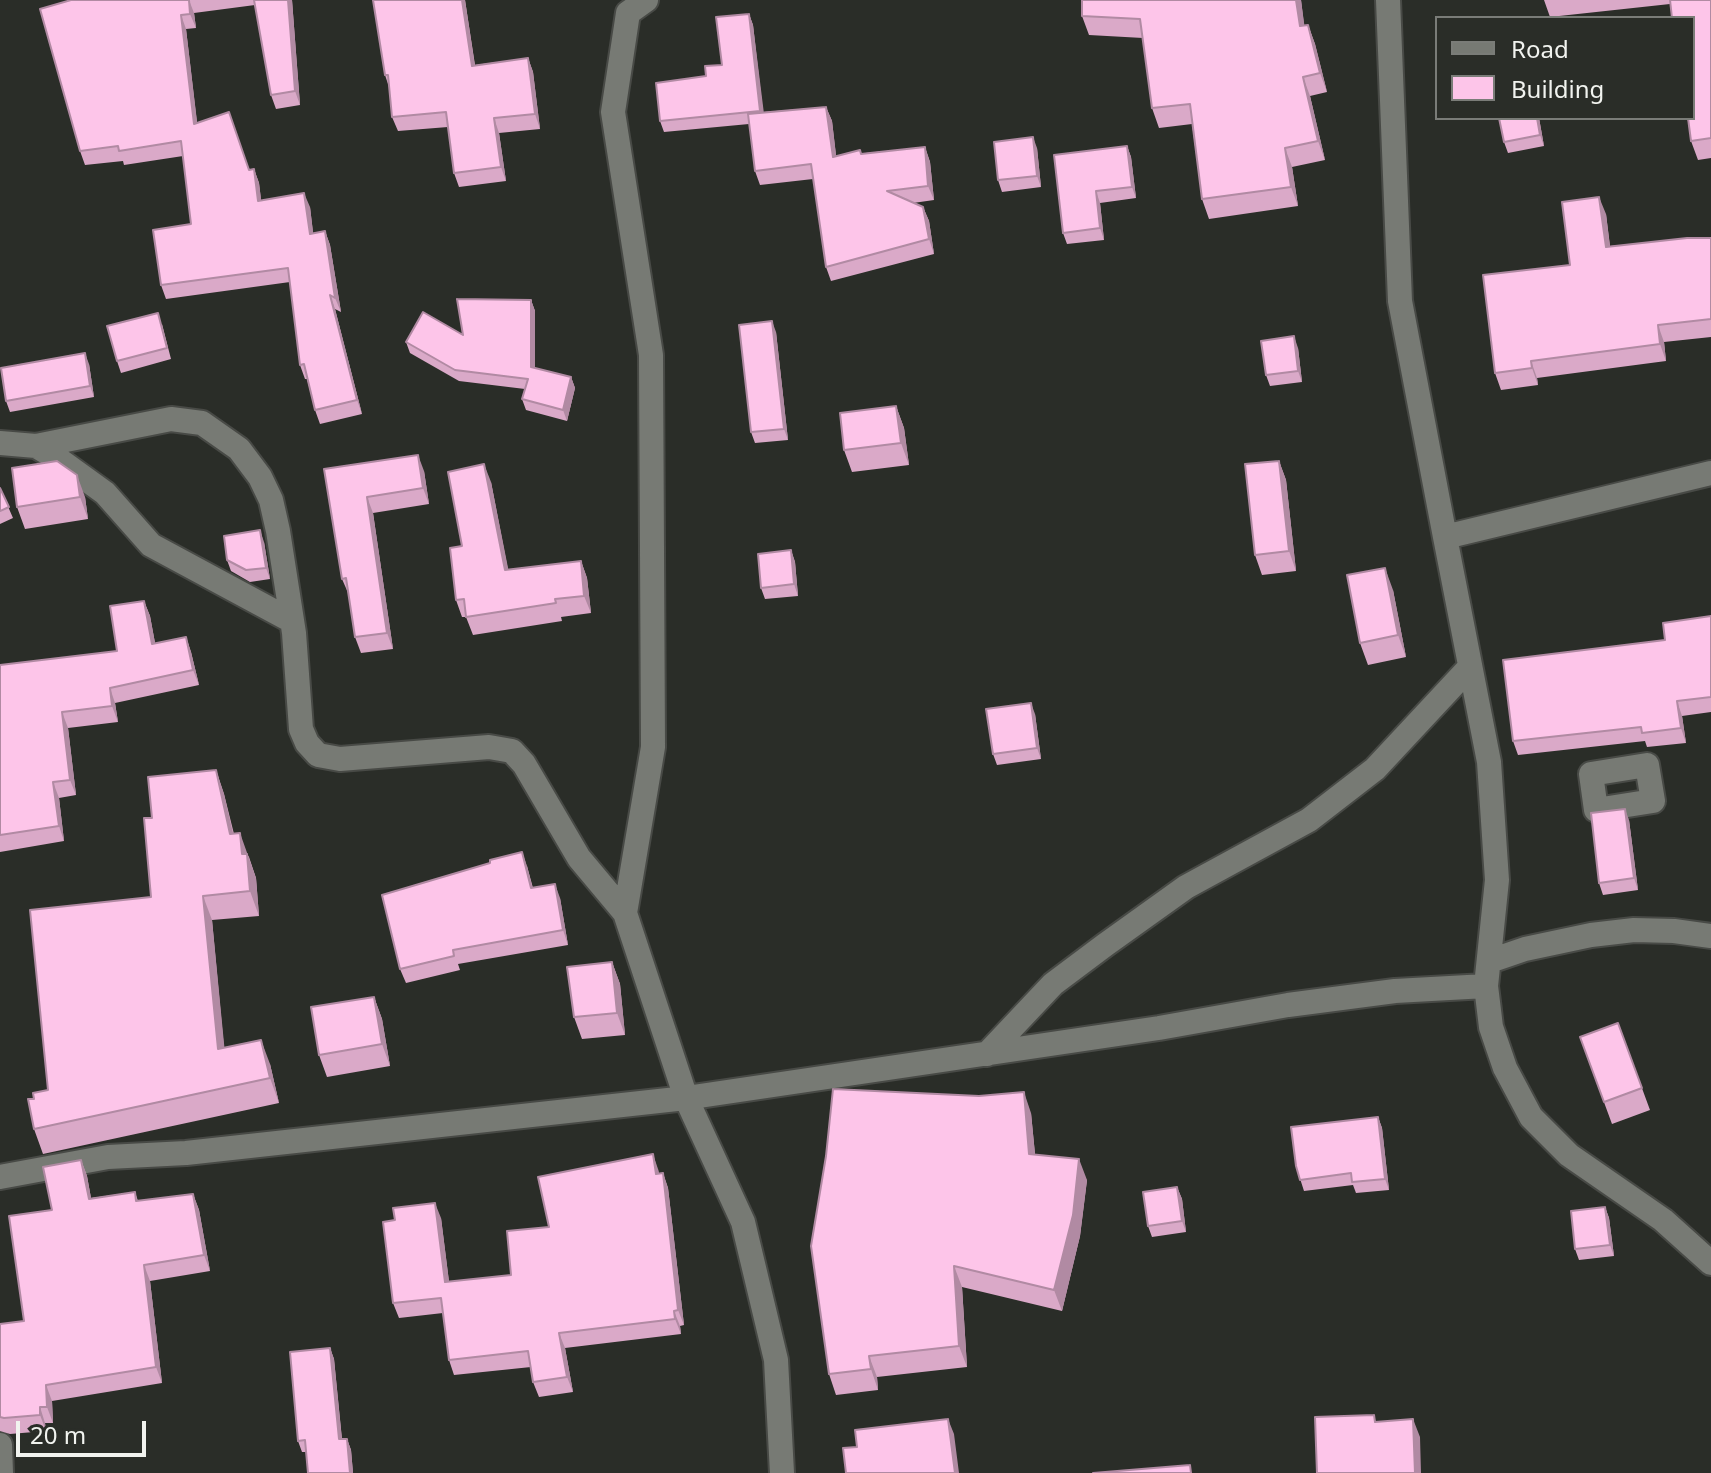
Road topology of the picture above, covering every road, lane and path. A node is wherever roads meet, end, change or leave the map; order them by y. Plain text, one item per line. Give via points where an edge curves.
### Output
1 (1388, 0) edge
2 (632, 4) edge
3 (0, 443) edge
4 (36, 446) junction
5 (1711, 473) edge
6 (1445, 537) junction
7 (292, 621) junction
8 (1470, 667) junction
9 (625, 913) junction
10 (1711, 936) edge
11 (1490, 961) junction
12 (1486, 986) junction
13 (987, 1054) junction
14 (686, 1098) junction
15 (0, 1177) edge
16 (1711, 1263) edge
17 (0, 1445) edge
18 (1, 1473) edge
19 (782, 1473) edge

1 - 6 street via 1400,301
2 - 9 street via 613,112 651,355 653,747
3 - 4 street
4 - 7 street via 105,493 151,545
4 - 7 street via 171,419 202,423 239,449 271,500
5 - 6 street
6 - 8 street
7 - 9 street via 301,729 318,755 340,759 489,747 512,751 579,858
8 - 11 street via 1489,762 1497,880
8 - 13 street via 1375,769 1309,820 1186,887 1105,945 1053,984
9 - 14 street
10 - 11 street via 1634,930 1525,949
11 - 12 street
12 - 13 street via 1288,1005
12 - 16 street via 1491,1027 1505,1068 1531,1117 1569,1155 1663,1220
13 - 14 street
14 - 15 street via 108,1157
14 - 19 street via 743,1222 776,1360
17 - 18 street

